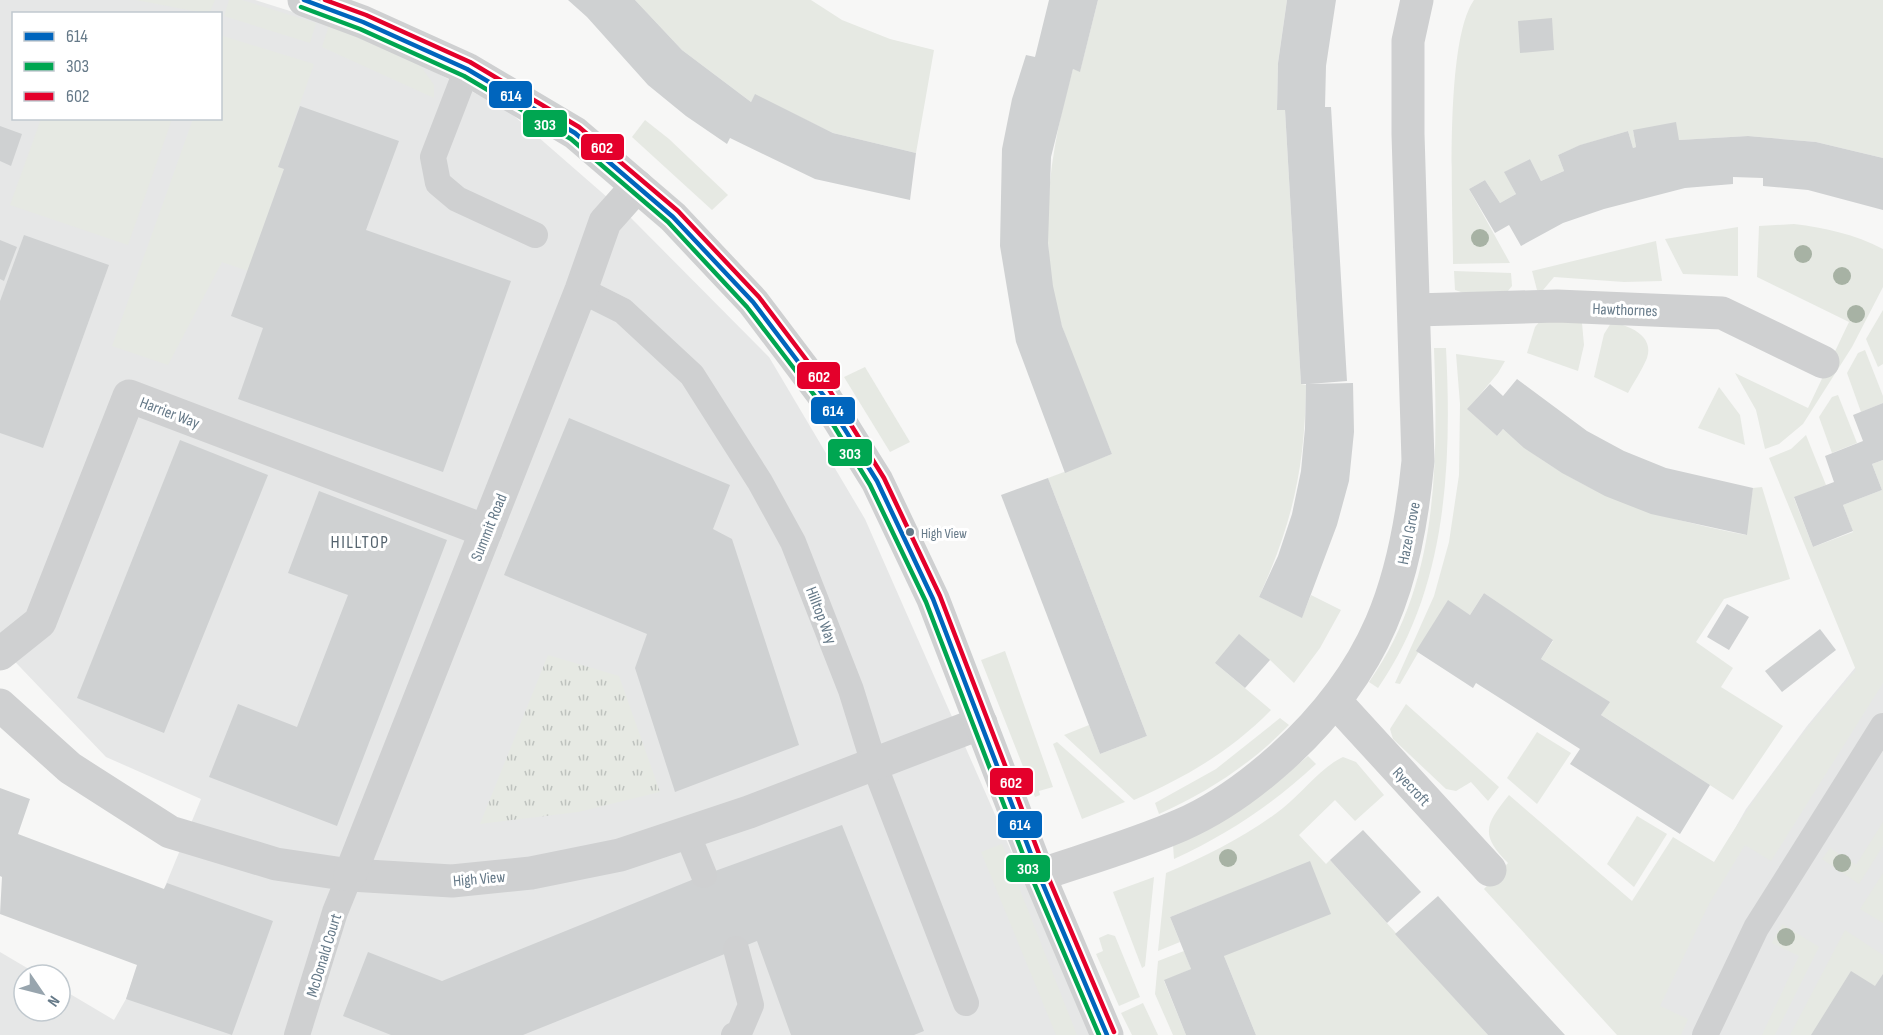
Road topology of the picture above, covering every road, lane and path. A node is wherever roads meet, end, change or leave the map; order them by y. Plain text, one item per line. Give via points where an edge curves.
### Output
1 (304, 0) edge
2 (1417, 0) edge
3 (467, 69) junction
4 (637, 186) junction
5 (535, 235) dead end
6 (581, 290) junction
7 (1415, 310) junction
8 (1823, 362) dead end
9 (486, 531) junction
10 (0, 654) edge
11 (1336, 702) junction
12 (0, 705) edge
13 (981, 723) junction
14 (1883, 726) edge
15 (874, 764) junction
16 (687, 833) junction
17 (1490, 870) dead end
18 (350, 875) junction
19 (704, 875) dead end
20 (1040, 875) junction
21 (736, 949) dead end
22 (966, 1003) dead end
23 (297, 1035) edge
24 (734, 1035) edge
25 (1107, 1035) edge
26 (1705, 1035) edge

1 - 3 street
2 - 7 street, Hazel Grove via 1408,41
3 - 4 street via 575,133
3 - 5 lane via 433,157 438,183 458,199
4 - 6 street, Summit Road via 605,222
4 - 13 street via 673,217 753,302 824,396 877,481 933,599
6 - 9 street, Summit Road
6 - 15 lane, Hilltop Way via 622,311 692,375 760,483 793,542 851,690
7 - 8 street, Hawthornes via 1557,306 1722,313
7 - 11 street, Hazel Grove via 1418,461 1411,525 1402,567 1384,616 1363,660
9 - 10 street, Harrier Way via 129,396 40,622
9 - 18 street, Summit Road
11 - 17 street, Ryecroft
11 - 20 street, Hazel Grove via 1265,772 1226,801 1182,825
12 - 18 street, High View via 70,768 170,832 276,864
13 - 15 street, High View
13 - 20 street
14 - 26 lane via 1756,928
15 - 16 street, High View
15 - 22 lane, Hilltop Way
16 - 18 street, High View via 620,855 531,873 452,881
16 - 19 lane
18 - 23 lane, McDonald Court
20 - 25 street
21 - 24 lane via 752,1005 739,1033

